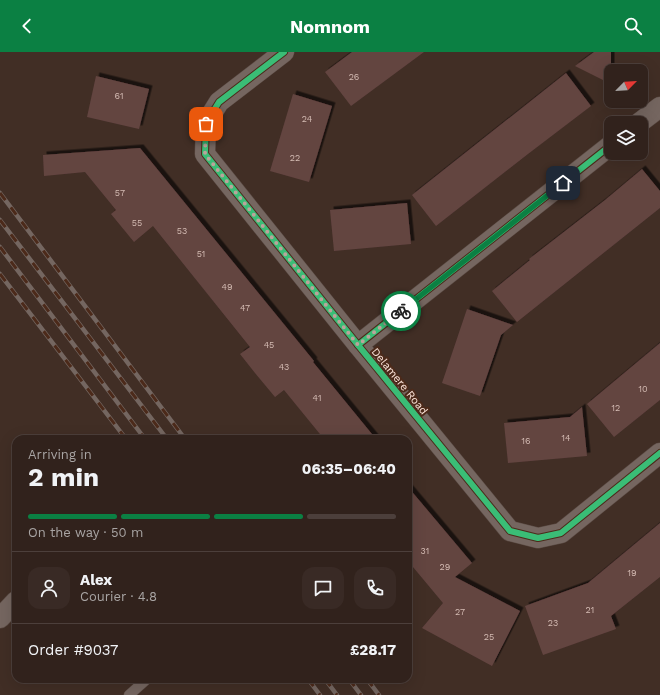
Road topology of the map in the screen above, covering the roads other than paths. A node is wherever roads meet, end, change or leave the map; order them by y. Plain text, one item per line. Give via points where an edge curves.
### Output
1 (284, 52) edge
2 (660, 107) edge
3 (648, 116) edge
4 (604, 151) edge
5 (358, 345) junction
6 (660, 453) edge
7 (12, 605) edge
8 (0, 618) edge
9 (142, 683) edge
10 (129, 695) edge

1 - 5 street, Delamere Road via 219,102 206,124 205,154
2 - 3 street
4 - 5 street
5 - 6 street, Delamere Road via 510,531 538,538 561,533
7 - 8 street
9 - 10 lane

